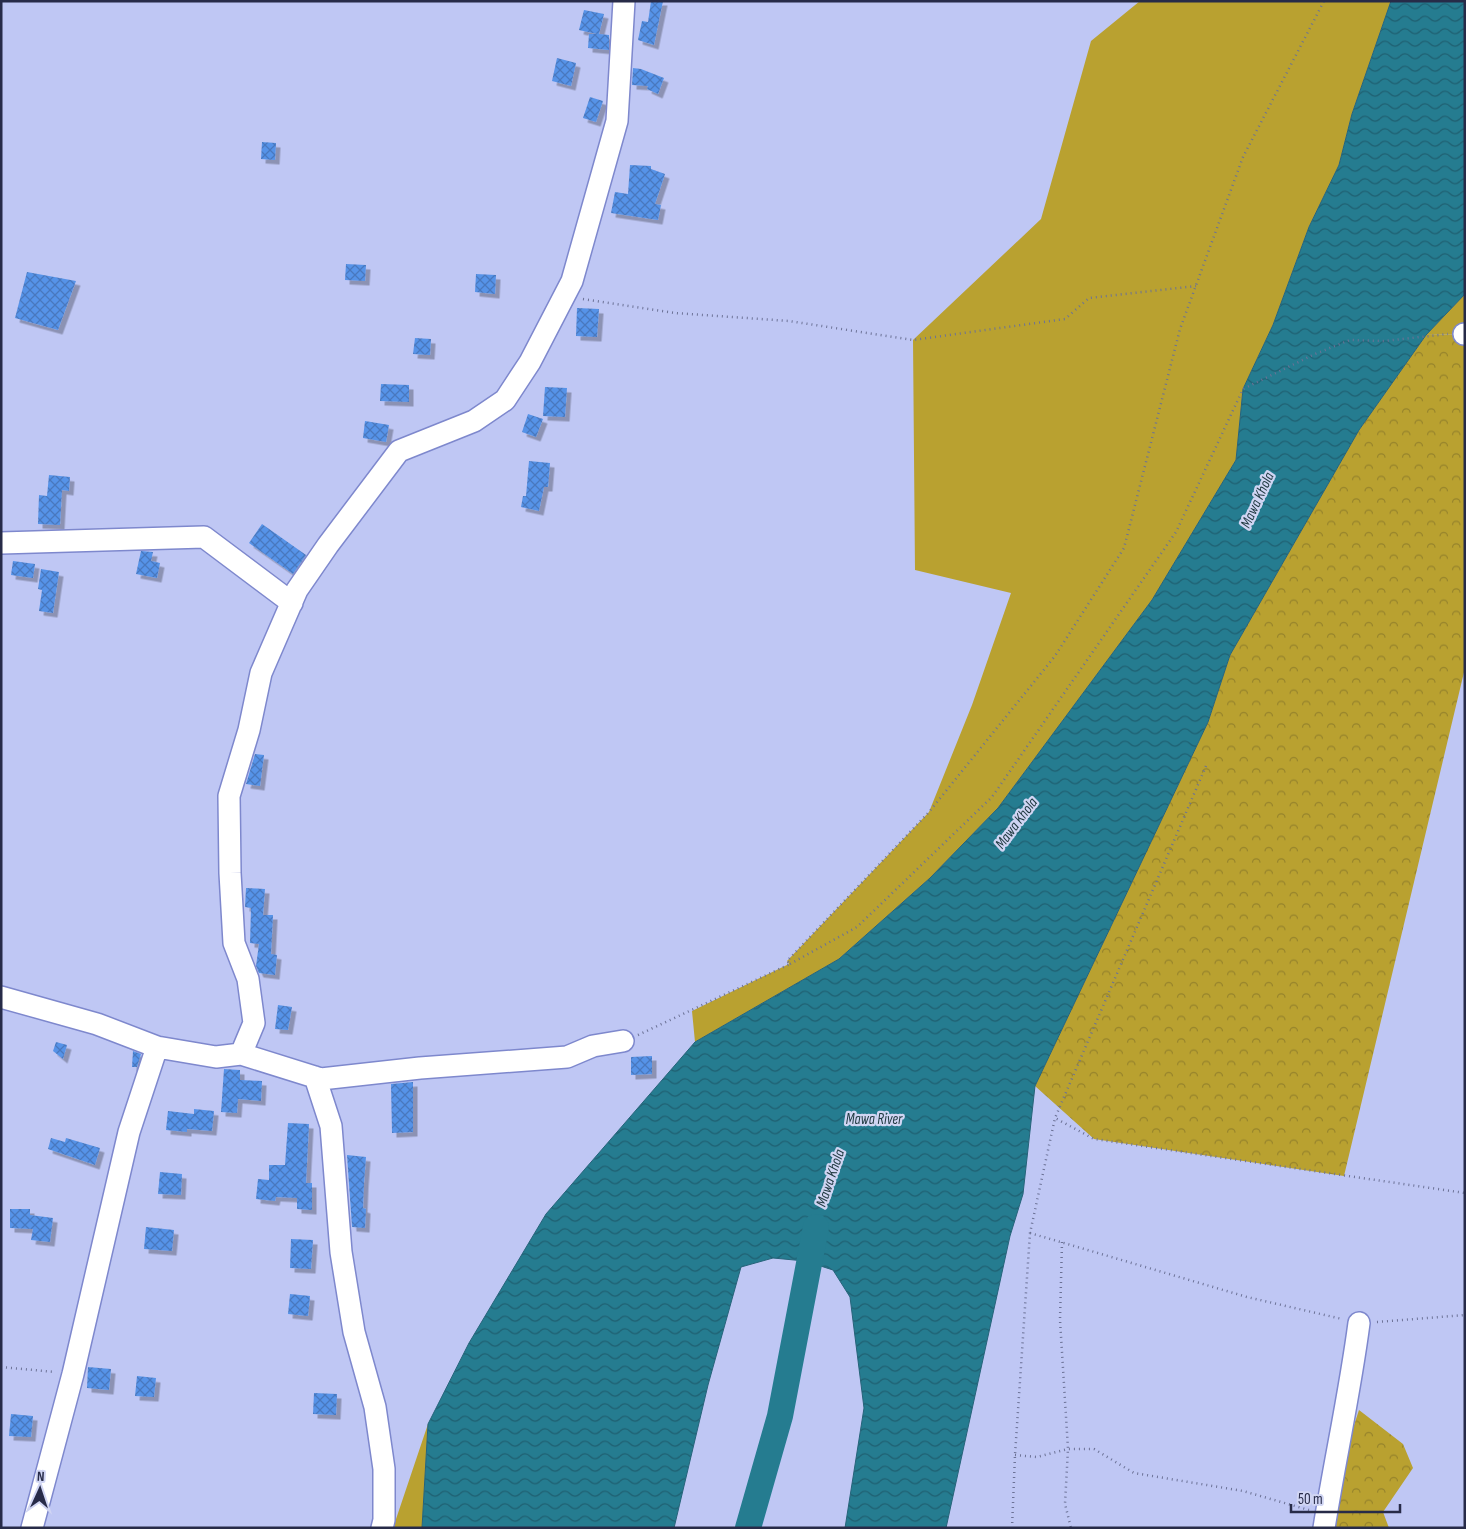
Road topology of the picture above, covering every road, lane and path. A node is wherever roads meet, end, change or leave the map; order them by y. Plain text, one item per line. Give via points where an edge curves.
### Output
1 (624, 1) edge
2 (1324, 1) edge
3 (1196, 286) junction
4 (565, 296) junction
5 (1426, 335) dead end
6 (1, 543) edge
7 (292, 603) junction
8 (1206, 766) dead end
9 (790, 964) junction
10 (1, 997) edge
11 (623, 1041) joint
12 (158, 1047) junction
13 (240, 1054) junction
14 (314, 1077) junction
15 (1055, 1118) junction
16 (1465, 1194) edge
17 (1030, 1234) junction
18 (1062, 1242) junction
19 (1465, 1315) edge
20 (1359, 1323) junction
21 (1, 1367) edge
22 (73, 1374) junction
23 (1068, 1449) junction
24 (1015, 1455) junction
25 (1325, 1521) edge
26 (32, 1528) edge
27 (382, 1528) edge
28 (1012, 1528) edge
29 (1071, 1528) edge

1 - 4 street via 617,121
2 - 3 path via 1243,158
3 - 4 path via 1089,298 1065,319 913,340 789,321 675,313
3 - 9 path via 1180,329 1124,548 1049,663 929,812 787,961
4 - 7 street via 530,362 505,400 474,421 399,450 328,544 297,590
5 - 9 path via 1384,341 1350,340 1243,389 1176,532 992,797 856,927
6 - 7 street via 204,537
7 - 13 street via 261,673 250,730 229,796 234,943 248,979 254,1023
8 - 15 path
9 - 11 path
10 - 12 street via 97,1024
11 - 14 street via 593,1046 567,1057 321,1079
12 - 13 street via 216,1057
12 - 22 street via 129,1132
13 - 14 street
14 - 27 street via 331,1126 341,1252 354,1332 374,1407 384,1469
15 - 16 path via 1094,1139
15 - 17 path
17 - 18 path
17 - 24 path
18 - 20 path via 1247,1297
18 - 23 path via 1060,1320
19 - 20 path
20 - 25 street via 1352,1383 1337,1446
21 - 22 path
22 - 26 street
23 - 24 path via 1037,1457
23 - 25 path via 1094,1449 1134,1473 1243,1491 1298,1508
23 - 29 path via 1065,1504
24 - 28 path

